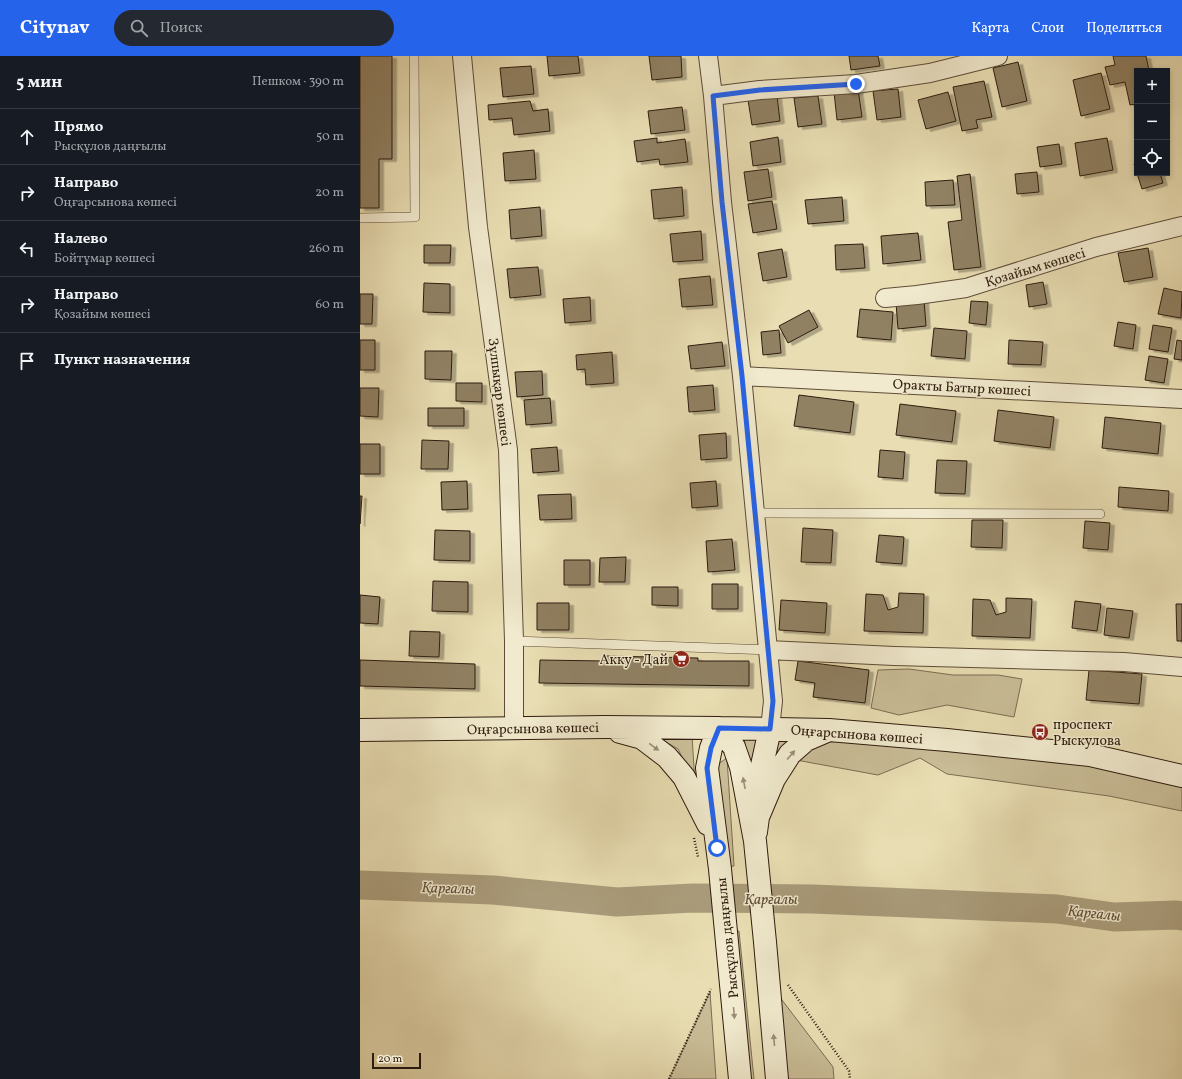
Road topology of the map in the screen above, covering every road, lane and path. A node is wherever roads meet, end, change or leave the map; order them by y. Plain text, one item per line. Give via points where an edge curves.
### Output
1 (414, 56) edge
2 (462, 56) edge
3 (708, 56) edge
4 (998, 56) edge
5 (713, 96) junction
6 (360, 218) edge
7 (1180, 230) edge
8 (886, 298) dead end
9 (742, 376) junction
10 (1182, 399) edge
11 (755, 513) junction
12 (1100, 514) dead end
13 (514, 641) junction
14 (768, 650) junction
15 (1182, 667) edge
16 (605, 727) junction
17 (719, 728) junction
18 (514, 729) junction
19 (770, 729) junction
20 (360, 730) edge
21 (829, 730) junction
22 (1182, 776) edge
23 (758, 817) junction
24 (755, 841) junction
25 (718, 858) junction
26 (788, 986) dead end
27 (712, 988) dead end
28 (736, 1076) edge
29 (669, 1079) edge
30 (777, 1079) edge
31 (850, 1079) edge

1 - 6 lane via 414,217
2 - 13 street, Зұлпықар көшесі via 478,227 508,450
3 - 5 street
4 - 5 street via 930,73 856,84 760,90
5 - 9 street
7 - 8 street, Қозайым көшесі via 1096,247 966,288
9 - 10 street, Оракты Батыр көшесі
9 - 11 street
11 - 12 lane
11 - 14 street
13 - 14 lane
13 - 18 street, Зұлпықар көшесі
14 - 15 street via 1124,662
14 - 19 street via 773,701
16 - 17 main road, Оңғарсынова көшесі
16 - 18 main road, Оңғарсынова көшесі
16 -> 25 main road via 642,738 667,757 684,777 706,819
17 - 19 main road, Оңғарсынова көшесі
24 -> 17 main road via 741,767 734,747
17 - 25 main road, Рысқұлов даңғылы via 707,768
18 - 20 main road, Оңғарсынова көшесі
19 - 21 main road, Оңғарсынова көшесі
19 - 23 main road via 761,770
21 - 22 main road, Оңғарсынова көшесі via 1090,755
23 -> 21 main road via 774,779 790,754 806,740
23 - 24 main road
30 -> 24 main road
25 -> 28 main road, Рысқұлов даңғылы via 728,946
26 - 31 path via 849,1071
27 - 29 path

